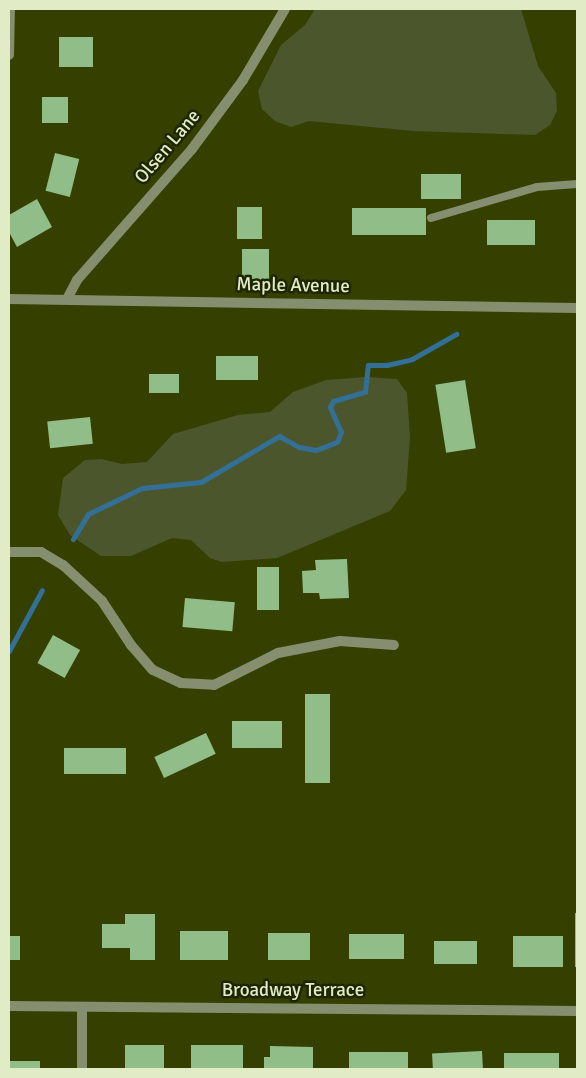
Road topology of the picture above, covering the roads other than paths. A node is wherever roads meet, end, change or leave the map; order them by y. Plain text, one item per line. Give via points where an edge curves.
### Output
1 (10, 9) edge
2 (285, 9) edge
3 (9, 55) edge
4 (577, 184) edge
5 (431, 218) dead end
6 (9, 299) edge
7 (67, 299) junction
8 (577, 308) edge
9 (9, 552) edge
10 (394, 644) dead end
11 (9, 1006) edge
12 (82, 1007) junction
13 (577, 1011) edge
14 (82, 1069) edge

1 - 3 street
2 - 7 street, Olsen Lane via 243,80 192,149 77,280
4 - 5 lane via 537,187
6 - 7 street, Maple Avenue
7 - 8 street, Maple Avenue
9 - 10 street via 41,552 63,565 102,601 131,645 153,670 182,683 214,685 278,653 340,642
11 - 12 street, Broadway Terrace
12 - 13 street, Broadway Terrace
12 - 14 street

